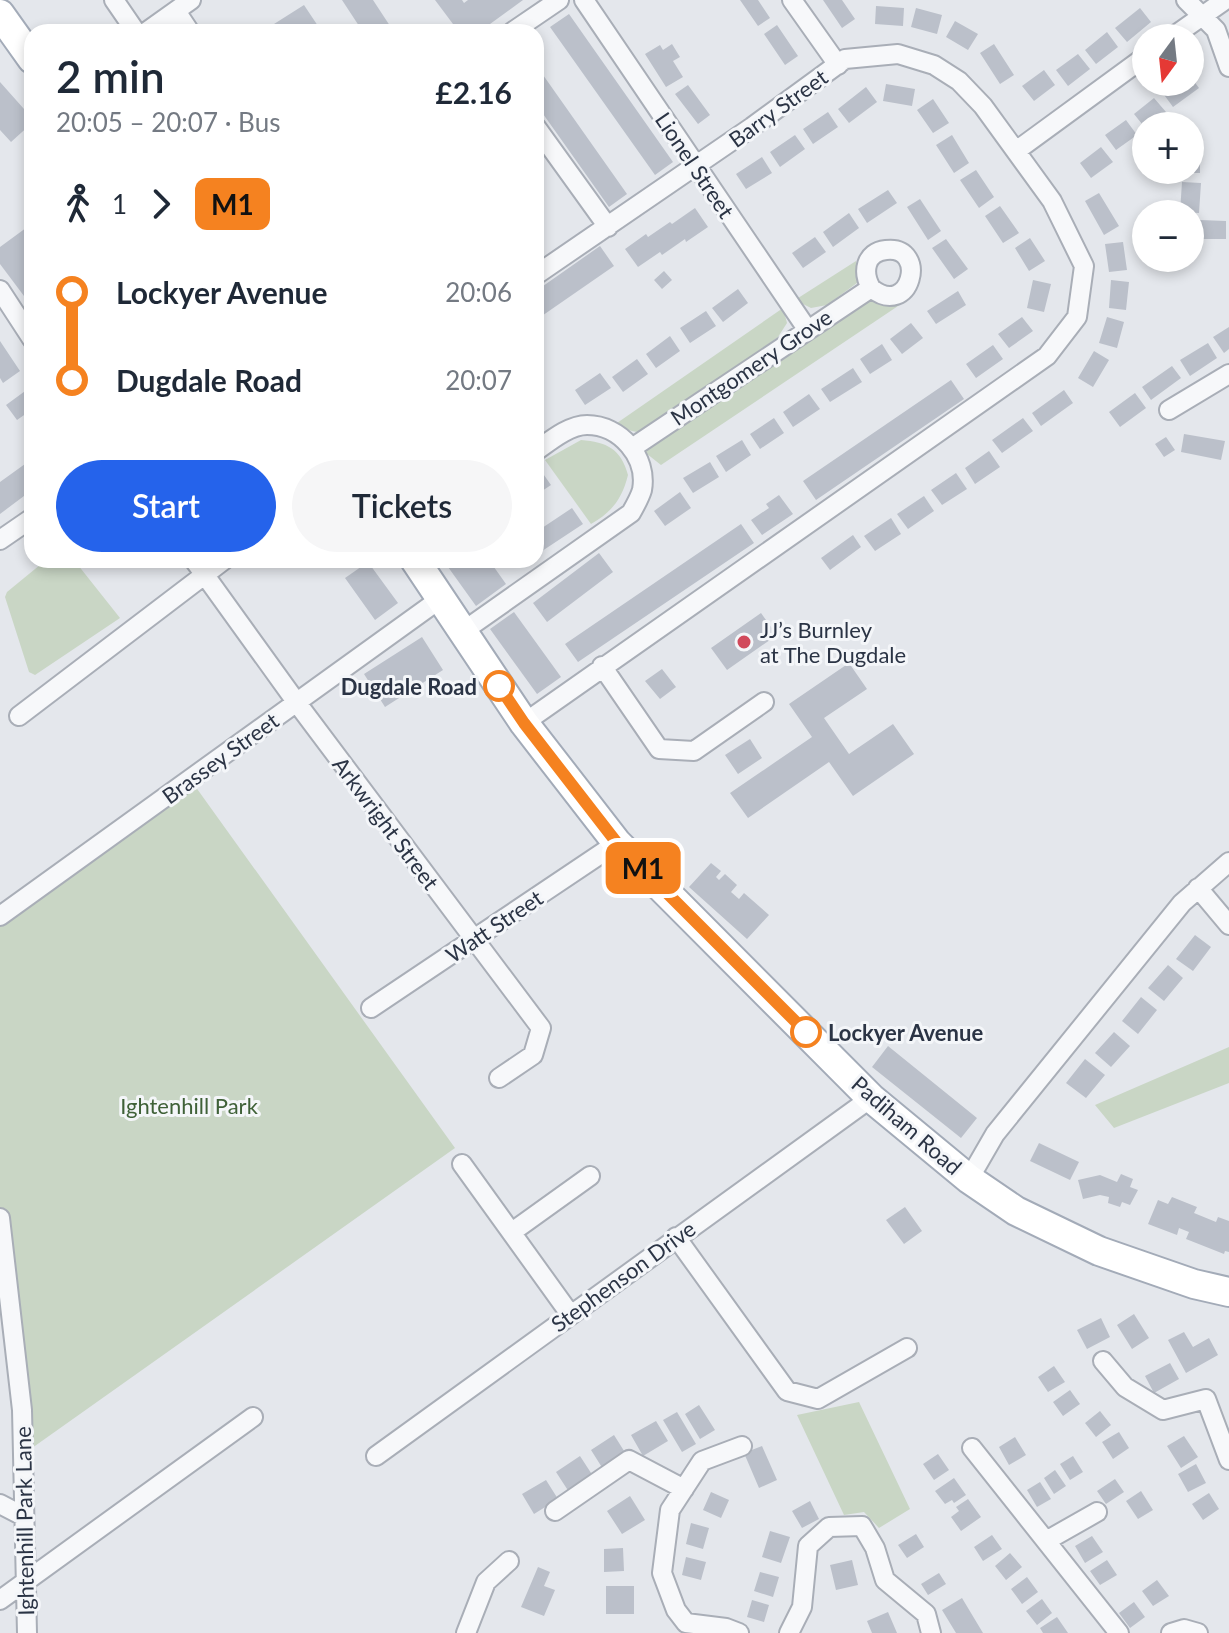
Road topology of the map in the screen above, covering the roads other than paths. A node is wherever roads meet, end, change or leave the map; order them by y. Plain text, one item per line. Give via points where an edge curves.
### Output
1 (114, 0) edge
2 (559, 0) edge
3 (584, 0) edge
4 (792, 0) edge
5 (1186, 0) edge
6 (1225, 0) edge
7 (184, 5) edge
8 (1203, 15) junction
9 (130, 24) edge
10 (157, 24) edge
11 (524, 24) edge
12 (1190, 24) edge
13 (3, 25) edge
14 (24, 50) edge
15 (838, 65) junction
16 (1132, 66) edge
17 (1229, 67) edge
18 (544, 145) edge
19 (1016, 151) junction
20 (696, 166) junction
21 (608, 227) junction
22 (544, 270) edge
23 (871, 288) dead end
24 (0, 290) edge
25 (24, 327) edge
26 (807, 329) junction
27 (1226, 383) edge
28 (1169, 410) dead end
29 (544, 445) edge
30 (632, 448) junction
31 (24, 524) edge
32 (0, 540) edge
33 (199, 568) edge
34 (201, 568) edge
35 (420, 568) edge
36 (440, 599) junction
37 (462, 632) junction
38 (602, 666) junction
39 (764, 702) dead end
40 (297, 703) junction
41 (19, 716) dead end
42 (524, 723) junction
43 (617, 843) junction
44 (1229, 862) edge
45 (1198, 888) junction
46 (0, 916) edge
47 (1229, 925) edge
48 (473, 940) junction
49 (371, 1008) dead end
50 (499, 1078) dead end
51 (871, 1098) junction
52 (462, 1164) dead end
53 (590, 1176) dead end
54 (969, 1179) junction
55 (0, 1218) edge
56 (512, 1232) junction
57 (676, 1237) junction
58 (1229, 1292) edge
59 (570, 1314) junction
60 (907, 1348) dead end
61 (1103, 1361) dead end
62 (253, 1417) dead end
63 (742, 1446) dead end
64 (972, 1448) dead end
65 (376, 1456) dead end
66 (1229, 1460) edge
67 (684, 1489) junction
68 (0, 1504) edge
69 (555, 1511) dead end
70 (1097, 1512) dead end
71 (23, 1516) junction
72 (1046, 1541) junction
73 (509, 1561) dead end
74 (24, 1583) junction
75 (0, 1600) edge
76 (680, 1628) edge
77 (27, 1633) edge
78 (466, 1633) edge
79 (739, 1633) edge
80 (789, 1633) edge
81 (931, 1633) edge
82 (1119, 1633) edge
83 (1171, 1633) edge
84 (1198, 1633) edge

1 - 9 street
2 - 11 street
3 - 20 street, Lionel Street
4 - 15 street
5 - 8 street
6 - 8 street
7 - 10 street
8 - 12 street
8 - 17 street via 1216,30
13 - 14 main road
15 - 19 street, Barry Street via 845,59 898,54 934,65 983,106
15 - 20 street, Barry Street
16 - 19 street
18 - 21 street
19 - 38 street via 1052,201 1084,266 1077,317 1047,356
20 - 21 street, Barry Street
20 - 26 street, Lionel Street
21 - 22 street, Barry Street
23 - 26 street, Montgomery Grove
24 - 25 street
26 - 30 street, Montgomery Grove
27 - 28 street
29 - 30 street via 586,425 616,432
30 - 37 street via 642,489 631,513
31 - 32 street
33 - 41 street
34 - 40 street, Arkwright Street
35 - 36 main road, Padiham Road
36 - 37 main road, Padiham Road
36 - 40 street, Brassey Street
37 - 42 main road, Padiham Road
38 - 39 street via 659,749 694,751
38 - 42 street
40 - 46 street, Brassey Street
40 - 48 street, Arkwright Street
42 - 43 main road, Padiham Road
43 - 48 street, Watt Street
43 - 51 main road, Padiham Road
44 - 45 street
45 - 47 street
45 - 54 street via 995,1134
48 - 49 street, Watt Street
48 - 50 street, Arkwright Street via 541,1028 533,1055
51 - 54 main road, Padiham Road
51 - 57 street, Stephenson Drive
52 - 56 street
53 - 56 street
54 - 58 main road, Padiham Road via 1016,1211 1099,1251
55 - 71 street, Ightenhill Park Lane via 22,1410
56 - 59 street
57 - 59 street, Stephenson Drive
57 - 60 street via 787,1391 818,1399
59 - 65 street, Stephenson Drive
61 - 66 street via 1125,1387 1163,1410 1206,1399
62 - 74 street
63 - 67 street via 702,1461
64 - 72 street
67 - 69 street via 629,1460
67 - 76 street via 670,1510 662,1573
68 - 71 street
70 - 72 street
71 - 74 street, Ightenhill Park Lane
72 - 82 street
73 - 78 street via 486,1582
74 - 75 street
74 - 77 street, Ightenhill Park Lane
76 - 79 street
80 - 81 street via 802,1607 808,1546 829,1527 862,1526 885,1580 926,1614
83 - 84 street

